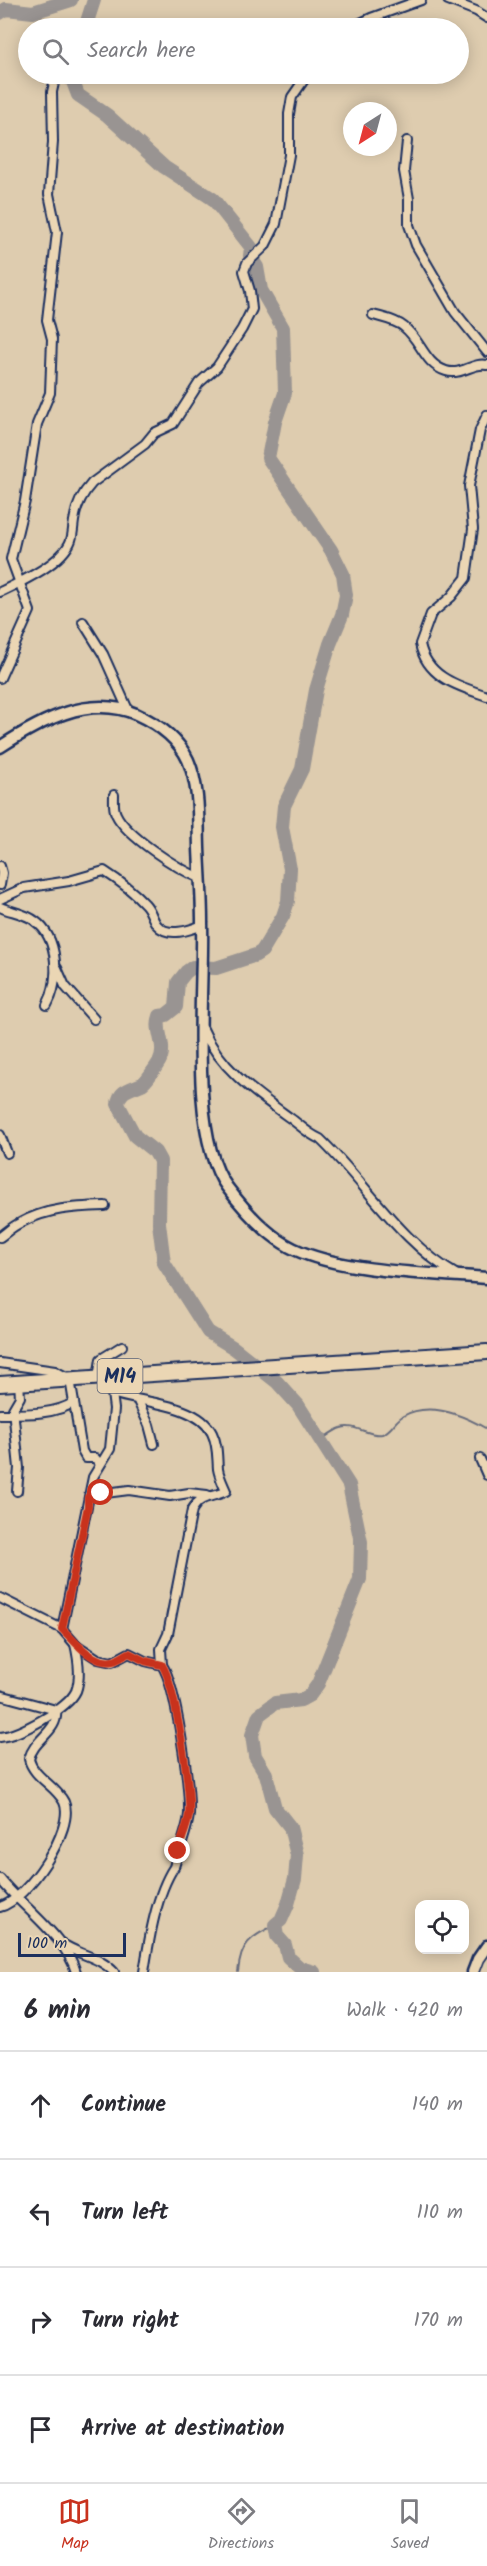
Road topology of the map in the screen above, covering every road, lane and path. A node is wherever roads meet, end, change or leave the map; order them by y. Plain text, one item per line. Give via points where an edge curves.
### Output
1 (421, 0) edge
2 (448, 0) edge
3 (412, 2) edge
4 (374, 18) edge
5 (487, 18) edge
6 (54, 84) edge
7 (301, 84) edge
8 (407, 141) dead end
9 (373, 315) dead end
10 (487, 352) edge
11 (487, 365) edge
12 (487, 415) edge
13 (21, 582) junction
14 (0, 592) edge
15 (82, 622) dead end
16 (0, 678) edge
17 (487, 696) edge
18 (129, 711) junction
19 (0, 747) edge
20 (114, 795) dead end
21 (0, 866) edge
22 (200, 878) junction
23 (0, 885) edge
24 (0, 899) edge
25 (0, 907) edge
26 (202, 925) junction
27 (54, 961) junction
28 (46, 1005) dead end
29 (94, 1019) dead end
30 (201, 1024) junction
31 (0, 1135) edge
32 (7, 1153) dead end
33 (105, 1206) dead end
34 (0, 1237) edge
35 (458, 1275) junction
36 (487, 1278) edge
37 (122, 1346) dead end
38 (487, 1352) edge
39 (0, 1363) edge
40 (102, 1377) junction
41 (70, 1379) junction
42 (19, 1383) junction
43 (0, 1384) edge
44 (112, 1393) junction
45 (138, 1401) junction
46 (74, 1402) junction
47 (0, 1414) edge
48 (14, 1414) junction
49 (154, 1444) dead end
50 (480, 1459) dead end
51 (100, 1464) junction
52 (487, 1475) edge
53 (17, 1491) dead end
54 (90, 1495) junction
55 (208, 1495) junction
56 (0, 1598) edge
57 (62, 1629) junction
58 (75, 1644) junction
59 (162, 1665) junction
60 (0, 1695) edge
61 (56, 1710) junction
62 (0, 1737) edge
63 (0, 1879) edge
64 (16, 1899) junction
65 (0, 1907) edge
66 (53, 1936) junction
67 (485, 1951) edge
68 (76, 1972) edge
69 (114, 1972) edge
70 (144, 1972) edge
71 (473, 1972) edge

1 - 3 street
2 - 5 street
3 - 4 street
6 - 13 street via 49,194 57,232 47,320 52,339 50,393 37,424 11,559
7 - 13 street via 292,96 289,155 279,213 262,250 248,261 244,271 252,309 242,329 173,424 154,433 92,483 78,506 71,540 55,560
8 - 10 street via 404,171 409,225 416,245 455,312
9 - 11 street via 405,327 428,360 441,369 455,373
12 - 17 street via 470,479 473,529 466,578 431,614 420,644 427,663 444,680
13 - 14 street
13 - 16 street via 30,611
15 - 18 street via 103,654
18 - 19 street via 72,711 40,723
18 - 22 street via 160,727 188,760 197,796
20 - 22 street via 114,812 142,842
21 - 23 street
22 - 26 street
24 - 26 street via 24,888 104,871 143,902 164,930 175,932
25 - 27 street via 26,915 43,928
26 - 30 street
27 - 28 street via 54,987
27 - 29 street via 65,986
30 - 35 street via 220,1059 265,1099 320,1139 421,1250
30 - 35 street via 204,1109 211,1156 228,1189 255,1218 282,1241 313,1256 358,1265
31 - 32 street
33 - 34 street via 47,1212 17,1224
35 - 36 street
37 - 40 street via 101,1359
38 - 40 highway, M14
39 - 41 street via 55,1371
40 - 41 highway, M14
40 - 44 street
41 - 42 highway, M14
41 - 46 street
42 - 43 highway, M14
42 - 48 street via 20,1397 13,1407
44 - 45 street
44 - 51 street via 110,1449
45 - 49 street
45 - 55 street via 184,1411 211,1431 226,1491
46 - 48 street via 60,1410
46 - 51 street via 82,1451 86,1458 95,1458
47 - 48 street
48 - 53 street
50 - 52 street
51 - 54 street
54 - 55 street via 129,1490 170,1496
54 - 57 street
55 - 59 street via 192,1510 168,1634 161,1649
56 - 57 street
57 - 58 street
58 - 59 street via 106,1661 129,1653
58 - 61 street via 75,1692
59 - 70 street via 174,1698 189,1813 157,1910
60 - 61 street
61 - 62 street via 21,1732
61 - 64 street via 55,1726 44,1735 29,1759 63,1801 66,1818 43,1869
63 - 64 street
64 - 65 street
64 - 66 street
66 - 68 street
66 - 69 street via 73,1950 100,1960
67 - 71 street

